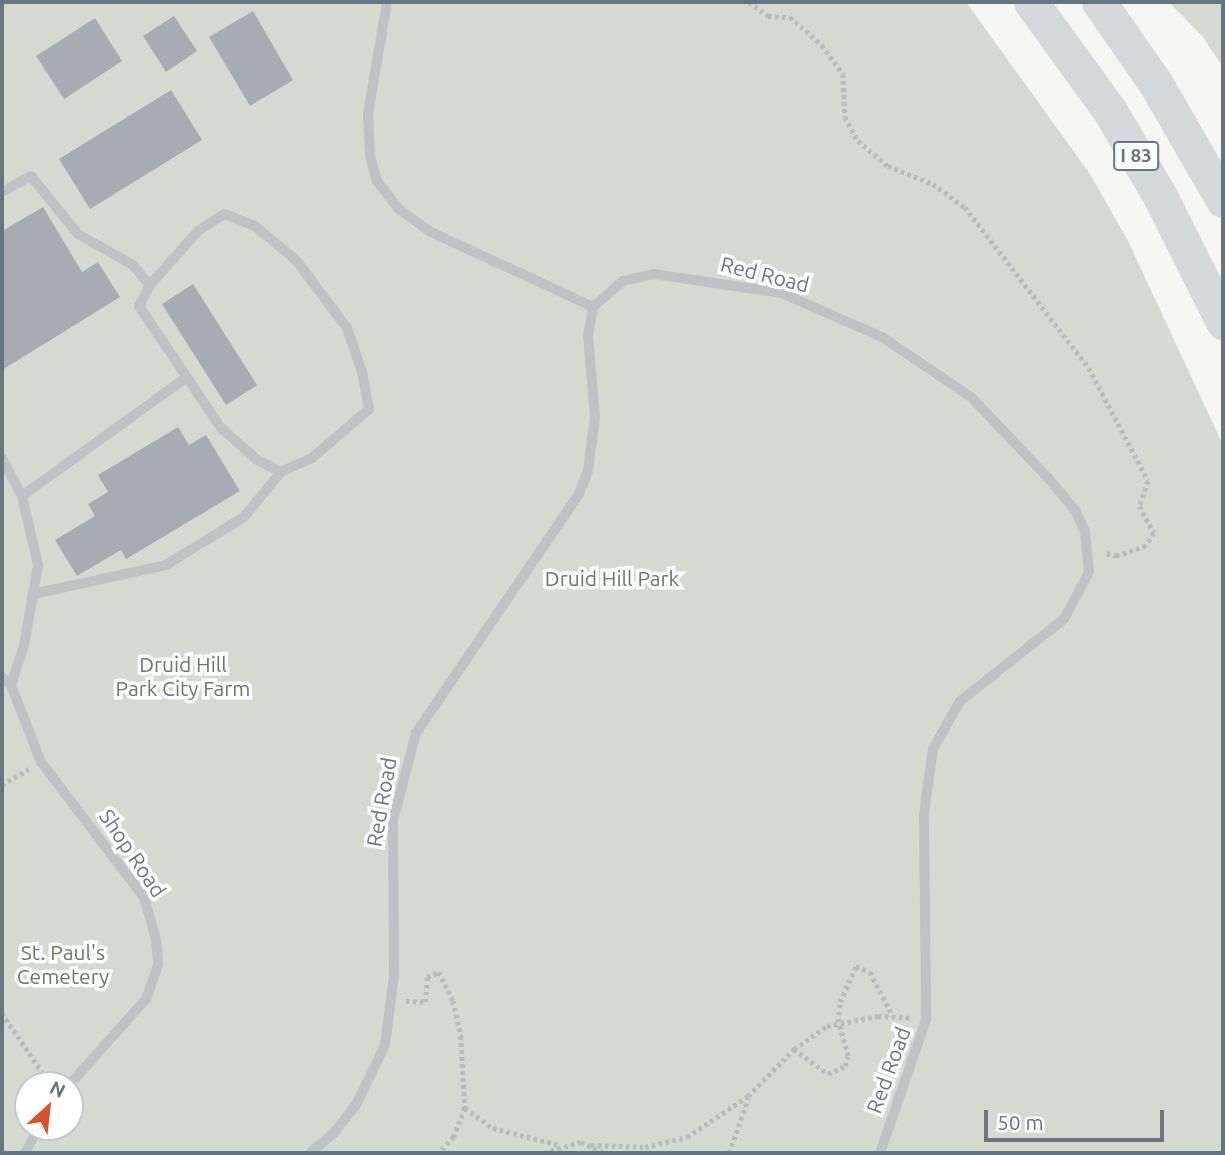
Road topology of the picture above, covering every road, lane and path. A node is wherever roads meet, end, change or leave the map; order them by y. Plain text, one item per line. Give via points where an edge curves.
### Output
1 (387, 2) edge
2 (749, 2) edge
3 (1031, 2) edge
4 (1099, 2) edge
5 (2, 192) edge
6 (1223, 200) edge
7 (150, 285) junction
8 (593, 307) junction
9 (1223, 321) edge
10 (187, 377) junction
11 (2, 458) edge
12 (281, 472) junction
13 (22, 496) junction
14 (1090, 551) junction
15 (33, 594) junction
16 (2, 678) edge
17 (11, 685) junction
18 (41, 762) junction
19 (2, 785) edge
20 (391, 1001) junction
21 (2, 1013) edge
22 (893, 1016) junction
23 (926, 1020) junction
24 (838, 1022) junction
25 (794, 1049) junction
26 (41, 1071) edge
27 (82, 1071) edge
28 (748, 1096) junction
29 (465, 1108) junction
30 (559, 1145) junction
31 (591, 1145) junction
32 (310, 1153) edge
33 (439, 1153) edge
34 (544, 1153) edge
35 (605, 1153) edge
36 (729, 1153) edge
37 (880, 1153) edge

1 - 8 lane via 368,114 370,156 377,181 399,209 431,232
2 - 14 path via 768,16 790,17 822,45 843,74 845,117 858,141 888,166 933,184 965,207 1089,368 1148,481 1140,506 1154,533 1146,546 1117,556
3 - 9 highway, I 83 via 1110,111 1161,198
4 - 6 highway, I 83 via 1156,84
5 - 7 lane via 31,176 78,234 134,265
7 - 10 lane via 139,306
7 - 12 lane via 198,231 224,214 255,226 296,260 347,328 369,409 312,458
8 - 14 lane, Red Road via 623,281 654,274 780,293 828,310 906,352 971,397 1075,510
8 - 20 lane, Red Road via 588,336 597,395 588,471 579,494 438,698 405,762 390,859
10 - 12 lane via 221,428
10 - 13 lane
11 - 13 lane
12 - 15 lane via 244,517 166,565
13 - 15 lane via 38,565
14 - 23 lane, Red Road via 1089,572 1064,619 960,701 933,749 924,814
15 - 17 lane
16 - 17 lane
17 - 18 lane, Shop Road
18 - 19 path
18 - 27 lane, Shop Road via 144,897 156,940 158,965 146,999
20 - 29 path via 425,1002 427,977 439,972 444,977 461,1036
20 - 32 lane, Red Road via 376,1072 333,1134
21 - 26 path
22 - 23 path
22 - 24 path
22 - 24 path via 870,972 856,966 845,984
23 - 37 lane, Red Road
24 - 25 path
24 - 25 path via 848,1056 838,1072 817,1069
25 - 28 path
28 - 31 path via 714,1121 667,1145
28 - 36 path
29 - 30 path via 493,1128
29 - 33 path via 454,1137
30 - 31 path
30 - 34 path
31 - 35 path

